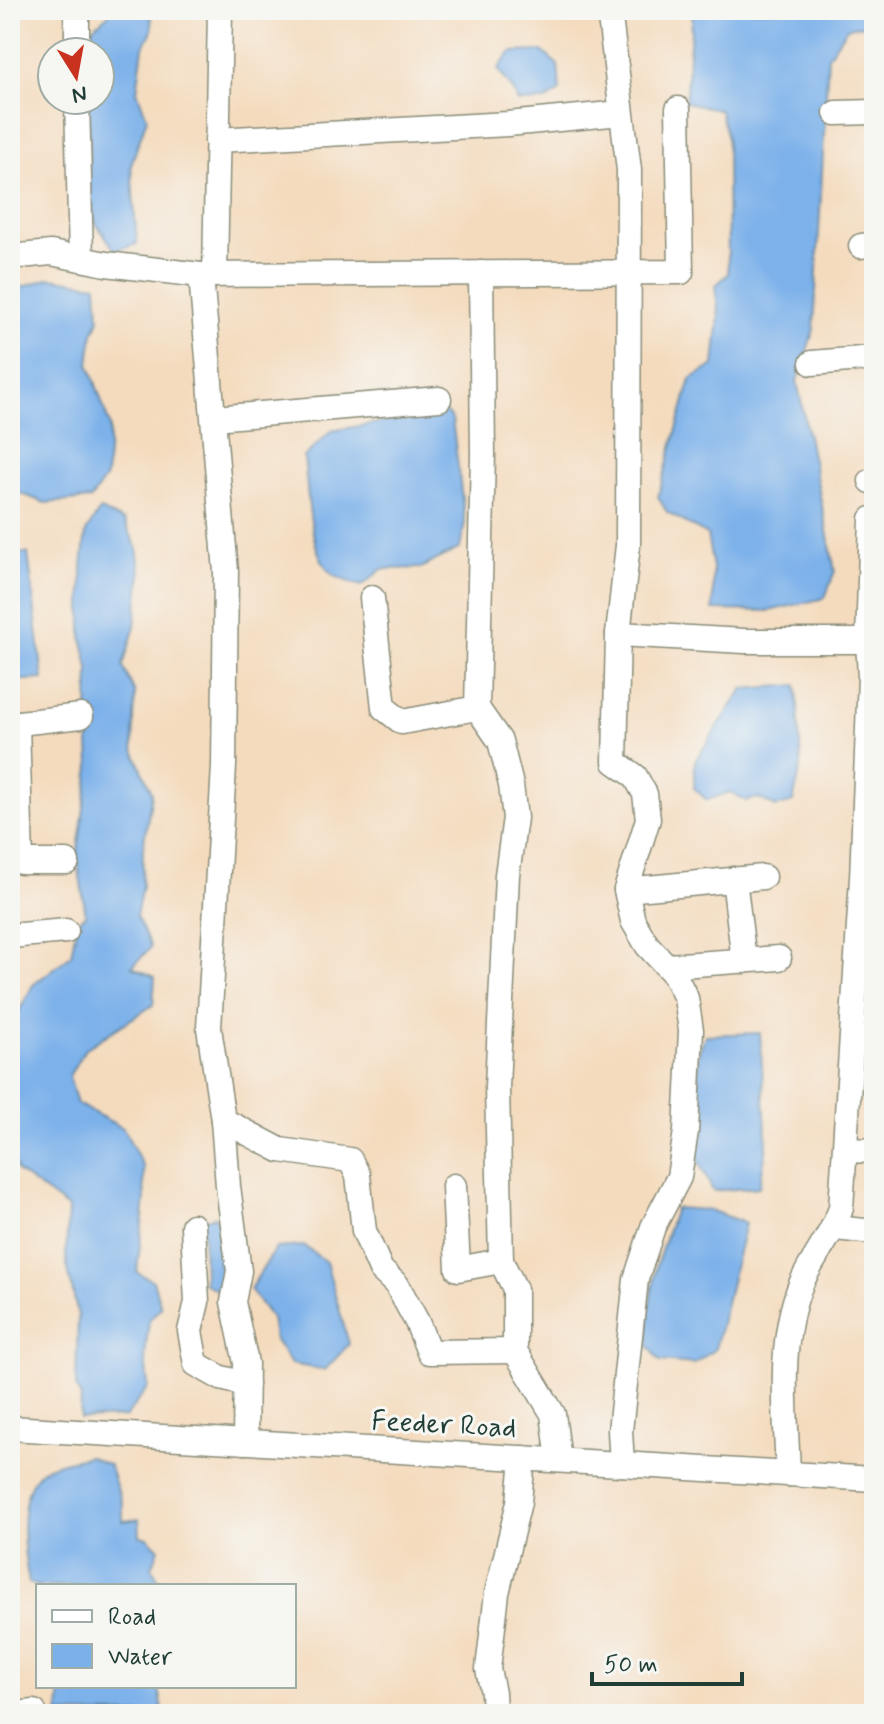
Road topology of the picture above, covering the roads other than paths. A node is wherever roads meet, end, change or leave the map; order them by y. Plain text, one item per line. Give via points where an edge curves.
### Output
1 (220, 10) edge
2 (609, 10) edge
3 (77, 20) dead end
4 (77, 36) edge
5 (678, 109) dead end
6 (874, 112) edge
7 (621, 113) junction
8 (836, 113) dead end
9 (77, 116) edge
10 (217, 140) junction
11 (10, 257) edge
12 (81, 259) junction
13 (481, 273) junction
14 (628, 274) junction
15 (208, 275) junction
16 (874, 358) edge
17 (812, 363) dead end
18 (439, 399) dead end
19 (214, 418) junction
20 (872, 519) edge
21 (872, 597) edge
22 (372, 598) dead end
23 (618, 634) junction
24 (868, 641) junction
25 (872, 677) edge
26 (477, 708) junction
27 (81, 716) dead end
28 (14, 723) edge
29 (870, 775) edge
30 (67, 862) dead end
31 (868, 869) edge
32 (763, 877) dead end
33 (734, 879) junction
34 (626, 890) junction
35 (66, 931) dead end
36 (10, 936) edge
37 (779, 958) dead end
38 (744, 961) junction
39 (866, 962) edge
40 (667, 966) junction
41 (863, 1057) edge
42 (223, 1120) junction
43 (846, 1150) junction
44 (874, 1151) edge
45 (454, 1186) dead end
46 (193, 1226) dead end
47 (835, 1228) junction
48 (874, 1232) edge
49 (501, 1261) junction
50 (515, 1351) junction
51 (246, 1384) junction
52 (10, 1428) edge
53 (245, 1442) junction
54 (523, 1458) junction
55 (559, 1460) junction
56 (622, 1464) junction
57 (788, 1474) junction
58 (874, 1479) edge
59 (494, 1714) edge

1 - 10 street
2 - 7 street
3 - 4 street
5 - 14 street via 681,272
6 - 8 street
7 - 10 street
7 - 14 street via 629,170
9 - 12 street
10 - 15 street
11 - 12 street via 51,253
12 - 15 street
13 - 14 street
13 - 15 street
13 - 26 street
14 - 23 street via 628,545
15 - 19 street
16 - 17 street
18 - 19 street
19 - 42 street via 226,587 224,766 209,1028
20 - 21 street
21 - 24 street
22 - 26 street via 384,708 402,722
23 - 24 street
23 - 34 street via 615,762 635,776 645,794 648,819
24 - 25 street
25 - 29 street
26 - 49 street via 500,741 515,818 507,875 497,1087
27 - 28 street
28 - 30 street via 21,862
29 - 31 street
31 - 39 street
32 - 33 street
33 - 34 street
33 - 38 street
34 - 40 street via 633,921
35 - 36 street
37 - 38 street
38 - 40 street
39 - 41 street
40 - 56 street via 686,998 691,1030 686,1131 679,1177 653,1227 636,1279 620,1431
41 - 43 street
42 - 50 street via 280,1150 350,1160 358,1175 364,1231 381,1270 411,1310 429,1352
42 - 51 street via 239,1271 233,1302
43 - 44 street
43 - 47 street
45 - 49 street via 458,1269
46 - 51 street via 197,1302 190,1331 196,1364
47 - 48 street
47 - 57 street via 801,1284 786,1339
49 - 50 street via 515,1289
50 - 55 street via 553,1414
51 - 53 street
52 - 53 street, Feeder Road
53 - 54 street, Feeder Road
54 - 55 street, Feeder Road
54 - 59 street via 488,1669
55 - 56 street, Feeder Road
56 - 57 street, Feeder Road
57 - 58 street, Feeder Road

